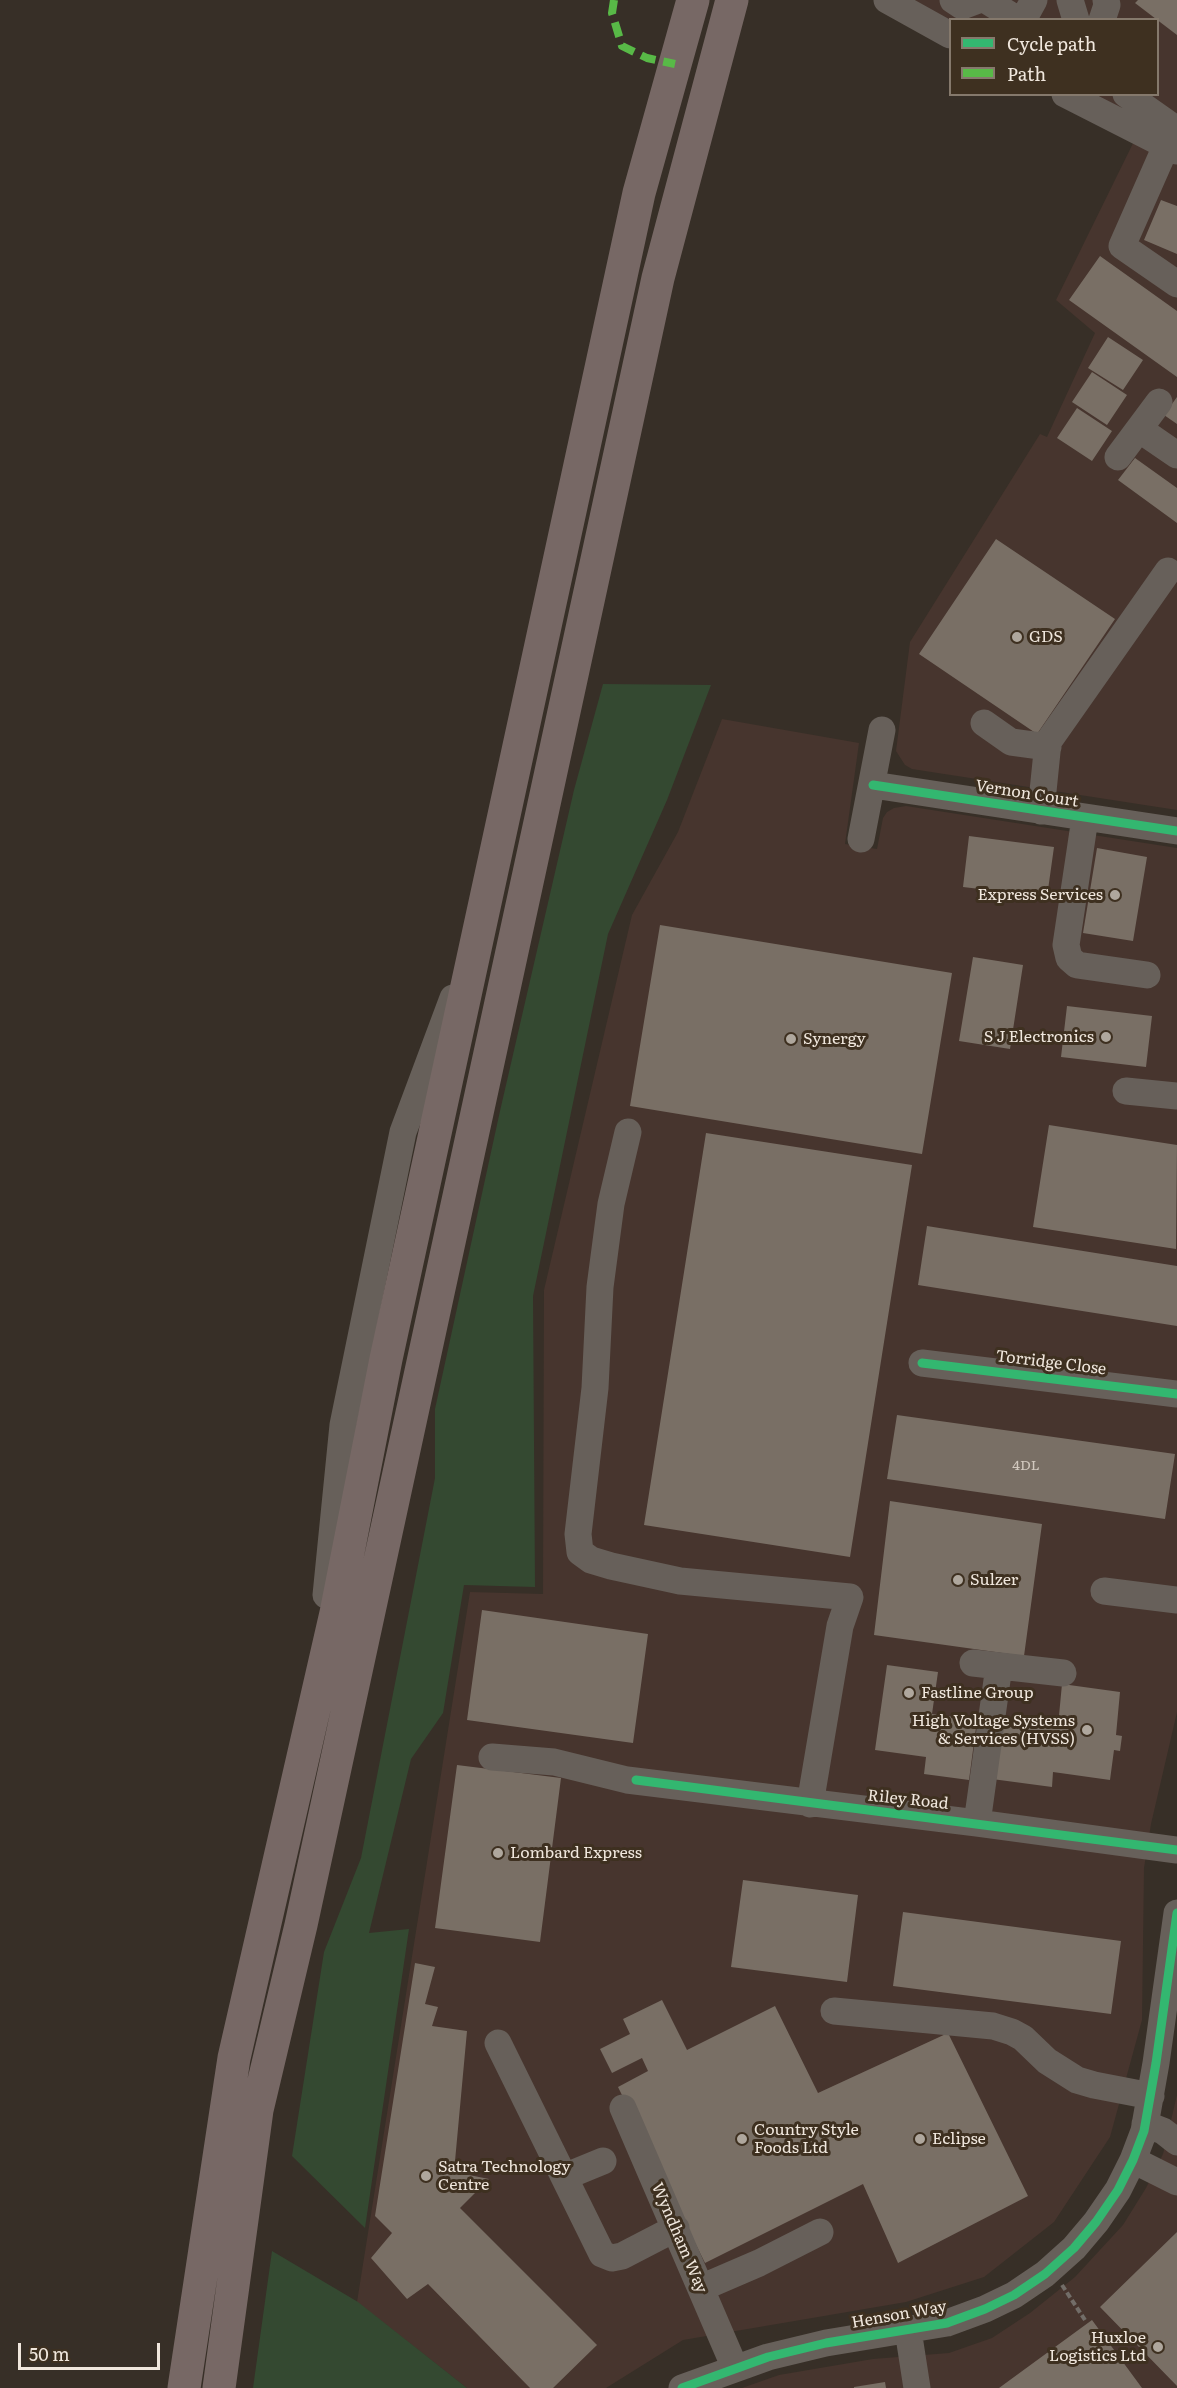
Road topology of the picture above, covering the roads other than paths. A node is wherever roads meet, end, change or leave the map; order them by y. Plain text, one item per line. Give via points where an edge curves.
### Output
1 (693, 0) edge
2 (732, 0) edge
3 (887, 0) edge
4 (953, 0) edge
5 (978, 0) edge
6 (986, 0) edge
7 (1034, 0) edge
8 (1106, 0) edge
9 (1015, 18) edge
10 (1024, 18) edge
11 (1103, 18) edge
12 (949, 34) edge
13 (1069, 96) edge
14 (1129, 96) edge
15 (1171, 148) edge
16 (1177, 284) edge
17 (1159, 402) dead end
18 (1139, 429) junction
19 (1177, 455) edge
20 (1119, 457) dead end
21 (1168, 571) dead end
22 (984, 723) dead end
23 (882, 730) dead end
24 (1048, 747) junction
25 (873, 784) junction
26 (1041, 811) junction
27 (1085, 818) junction
28 (1177, 831) edge
29 (861, 839) dead end
30 (1147, 975) dead end
31 (1126, 1091) dead end
32 (1177, 1096) edge
33 (628, 1132) dead end
34 (922, 1363) dead end
35 (1177, 1394) edge
36 (1104, 1591) dead end
37 (1177, 1600) edge
38 (1063, 1672) dead end
39 (492, 1758) dead end
40 (810, 1804) junction
41 (977, 1822) junction
42 (1177, 1850) edge
43 (1177, 1913) edge
44 (834, 2012) dead end
45 (498, 2043) dead end
46 (1151, 2096) junction
47 (623, 2108) dead end
48 (1145, 2124) junction
49 (1177, 2142) edge
50 (1133, 2160) junction
51 (603, 2161) dead end
52 (564, 2177) junction
53 (1177, 2182) edge
54 (676, 2228) junction
55 (820, 2232) dead end
56 (700, 2288) junction
57 (908, 2330) junction
58 (735, 2368) junction
59 (184, 2388) edge
60 (219, 2388) edge
61 (682, 2388) edge
62 (917, 2388) edge

1 - 59 highway via 639,193 388,1348 336,1613 234,2058
2 - 60 highway via 658,278 258,2110
3 - 12 street
4 - 5 street via 962,6
6 - 9 street
7 - 10 street
8 - 11 street
13 - 15 street
14 - 15 street via 1174,128
15 - 16 street via 1122,246
17 - 18 street
18 - 19 street
18 - 20 street
21 - 24 street
22 - 24 street via 1011,742
23 - 25 street
24 - 26 street
25 - 26 street, Vernon Court
25 - 29 street
26 - 27 street, Vernon Court
27 - 28 street, Vernon Court
27 - 30 street via 1066,945 1069,958 1077,965
31 - 32 street
33 - 40 street via 611,1204 600,1287 595,1388 578,1534 580,1552 591,1560 680,1581 850,1597 839,1633
34 - 35 street, Torridge Close
36 - 37 street
38 - 41 street via 986,1665
39 - 40 street, Riley Road via 554,1762 627,1780
40 - 41 street, Riley Road
41 - 42 street, Riley Road
43 - 46 street, Henson Way
44 - 46 street via 993,2026 1023,2038 1047,2061 1077,2080
45 - 52 street
46 - 48 street, Henson Way
47 - 54 street, Wyndham Way
48 - 49 street
48 - 50 street, Henson Way
50 - 53 street
50 - 57 street, Henson Way via 1096,2222 1045,2274 985,2309 947,2323
51 - 52 street
52 - 54 street via 602,2254 622,2256
54 - 56 street, Wyndham Way
55 - 56 street
56 - 58 street, Wyndham Way
57 - 58 street, Henson Way via 826,2343
57 - 62 street
58 - 61 street, Henson Way

